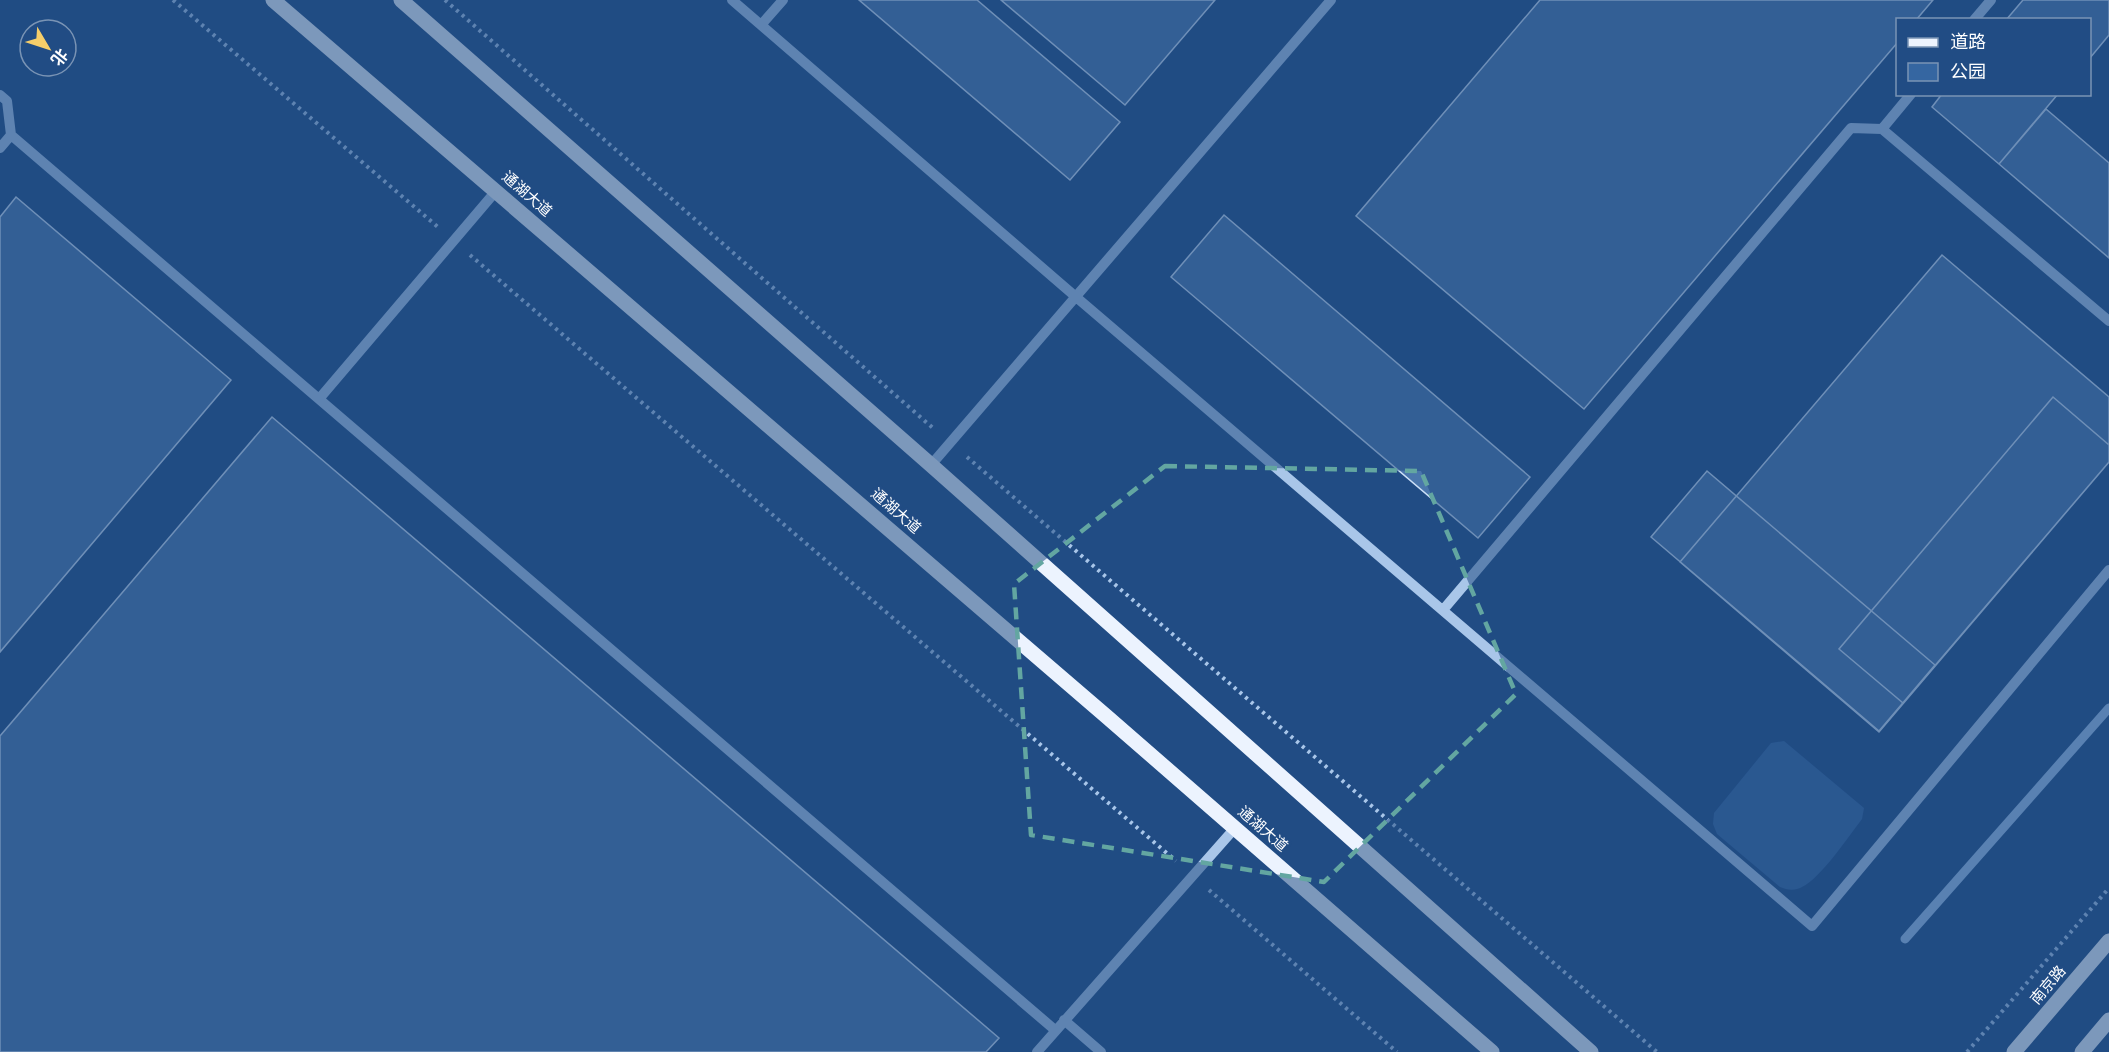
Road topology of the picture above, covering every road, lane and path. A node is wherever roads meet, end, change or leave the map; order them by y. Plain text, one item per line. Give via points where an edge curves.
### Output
1 (173, 0) edge
2 (273, 0) edge
3 (401, 0) edge
4 (445, 0) edge
5 (732, 0) edge
6 (783, 0) edge
7 (1331, 0) edge
8 (1991, 0) edge
9 (1976, 18) edge
10 (761, 25) junction
11 (0, 95) edge
12 (1909, 96) edge
13 (1882, 129) junction
14 (11, 135) junction
15 (0, 148) edge
16 (496, 191) junction
17 (453, 241) junction
18 (1076, 297) junction
19 (2109, 321) edge
20 (319, 399) junction
21 (950, 442) junction
22 (931, 465) junction
23 (2109, 570) edge
24 (1443, 610) junction
25 (1235, 828) junction
26 (1192, 875) junction
27 (2109, 888) edge
28 (2109, 941) edge
29 (1064, 1020) junction
30 (2109, 1020) edge
31 (1055, 1030) junction
32 (1037, 1052) edge
33 (1101, 1052) edge
34 (1397, 1052) edge
35 (1492, 1052) edge
36 (1592, 1052) edge
37 (1657, 1052) edge
38 (1967, 1052) edge
39 (2014, 1052) edge
40 (2082, 1052) edge

1 - 17 path
2 - 16 main road, 通湖大道
3 - 22 main road
4 - 21 path
5 - 10 lane
6 - 10 lane
7 - 18 lane
8 - 9 lane
10 - 18 lane
11 - 14 lane via 7,101
12 - 13 lane
13 - 19 lane
13 - 24 lane via 1851,128
14 - 15 lane
14 - 20 lane
16 - 17 lane
16 - 25 main road, 通湖大道
17 - 20 lane
17 - 26 path
18 - 21 lane
18 - 24 lane
20 - 31 lane
21 - 22 lane
21 - 37 path
22 - 36 main road
23 - 24 lane via 1812,926
25 - 26 lane
25 - 35 main road, 通湖大道
26 - 29 lane
26 - 34 path
27 - 38 path
28 - 39 main road, 南京路
29 - 31 lane
29 - 33 lane
30 - 40 main road
31 - 32 lane

